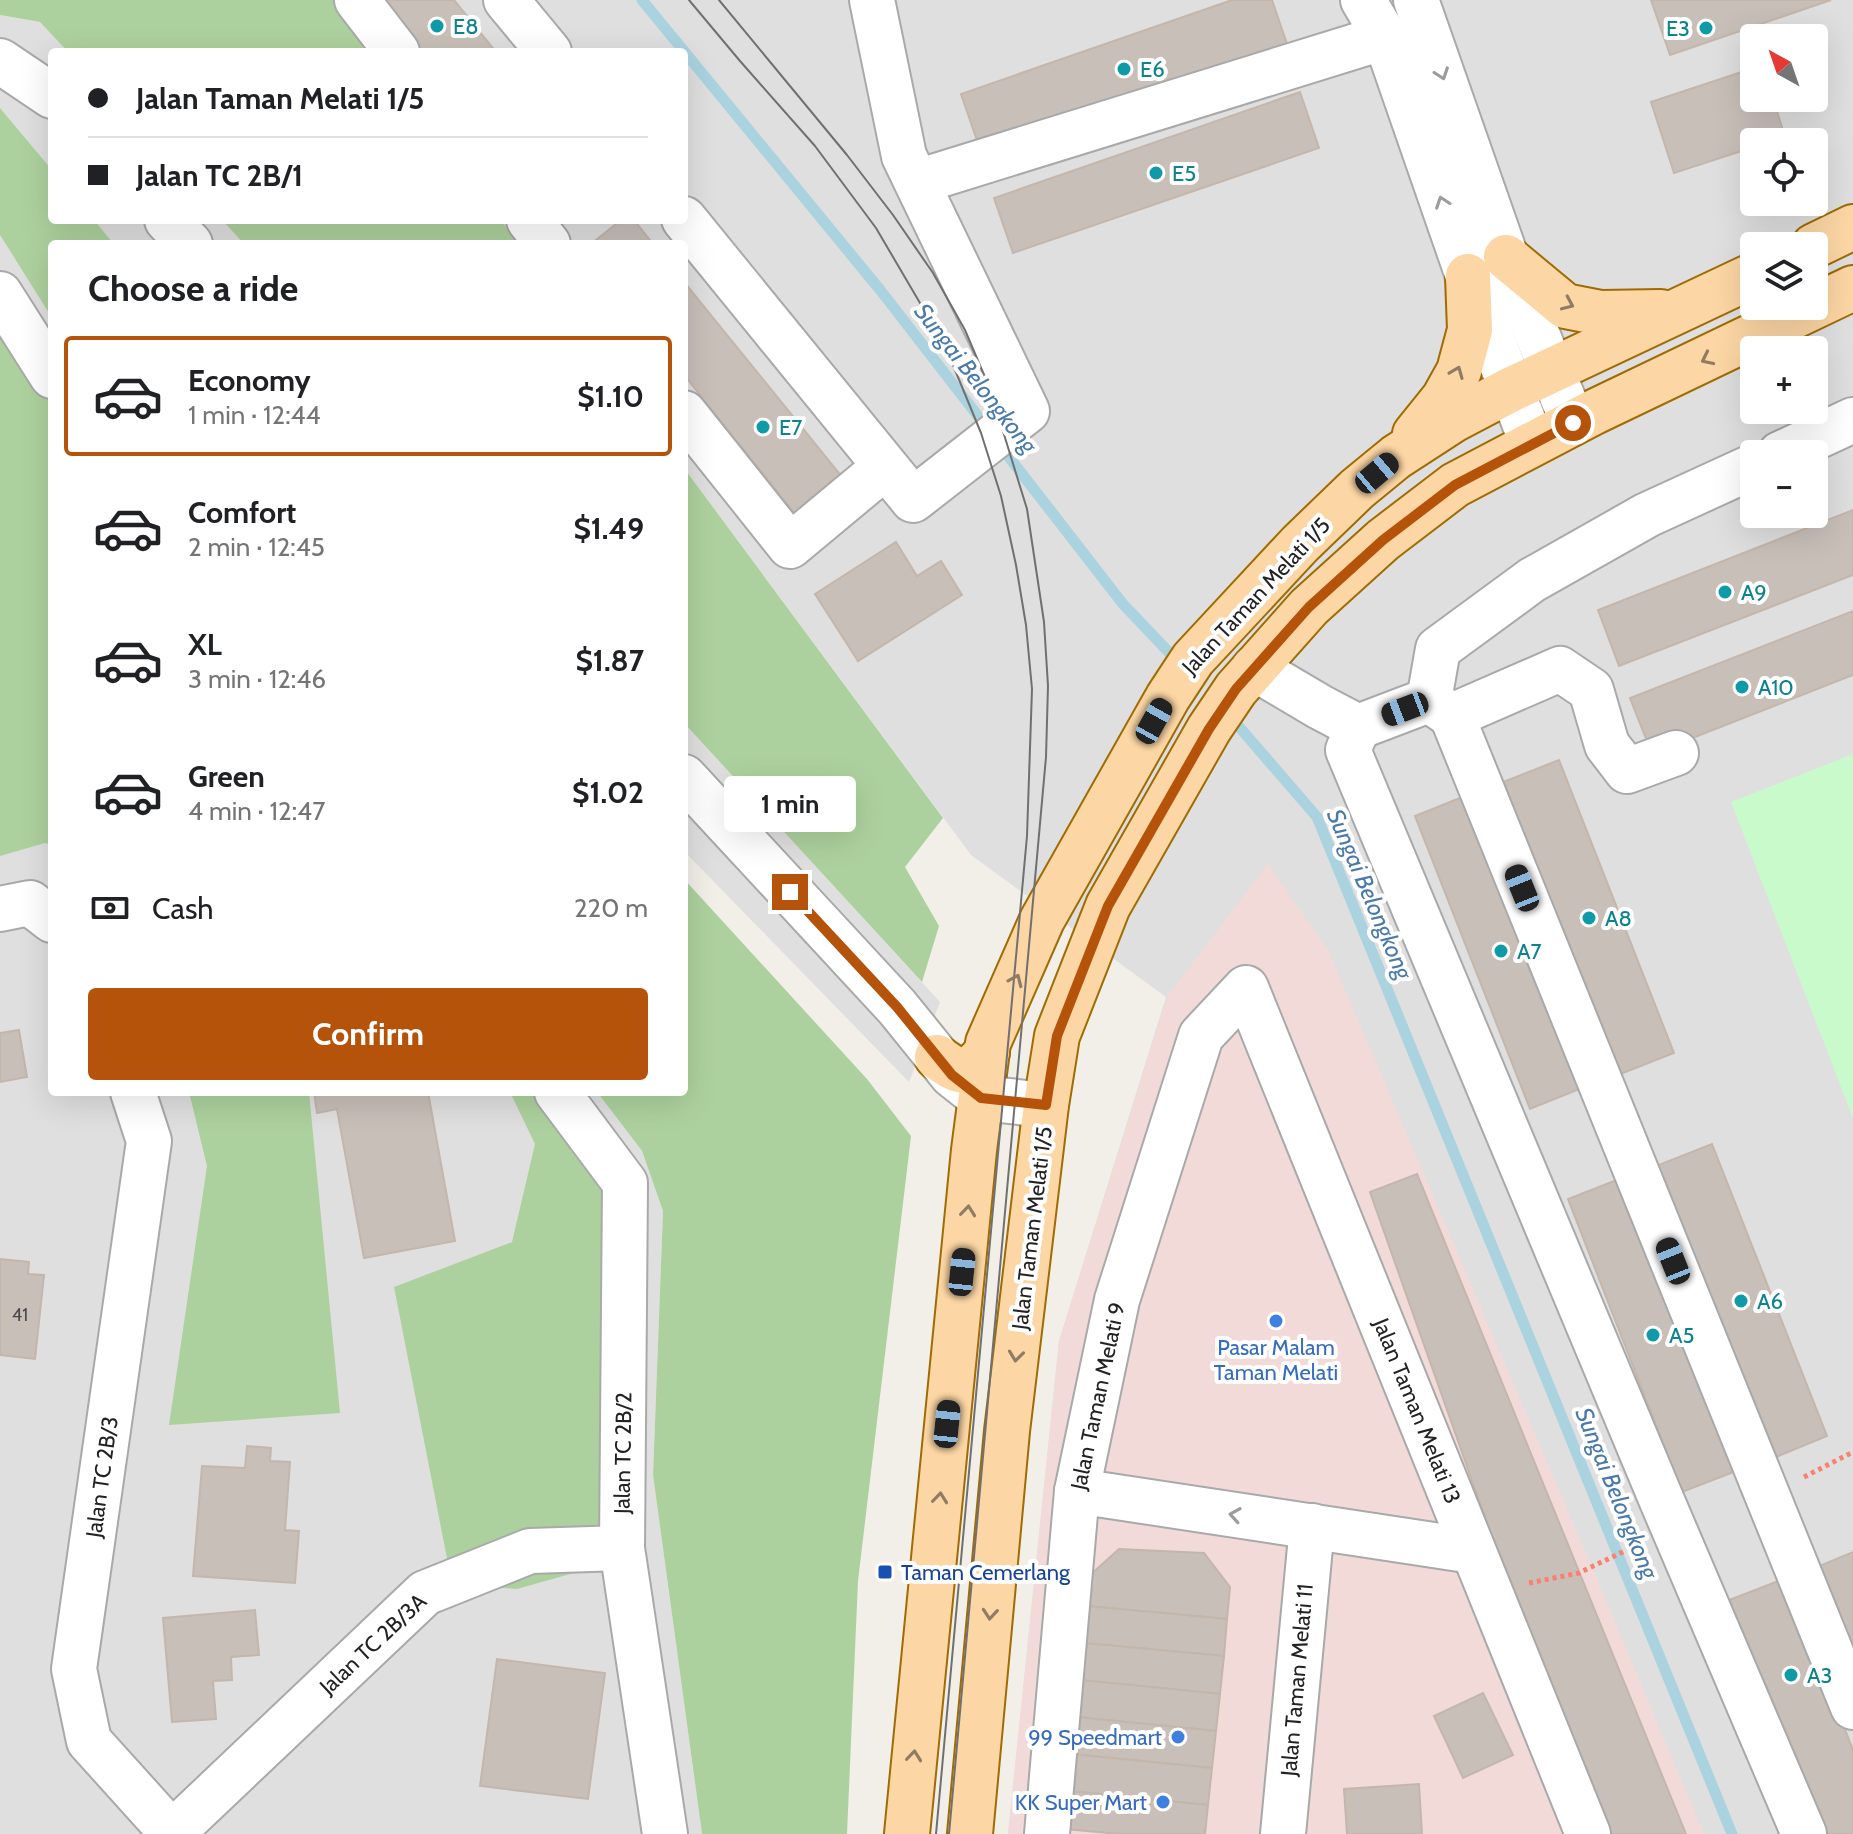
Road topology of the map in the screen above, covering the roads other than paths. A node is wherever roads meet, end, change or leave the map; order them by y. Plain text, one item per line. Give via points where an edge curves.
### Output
1 (357, 0) edge
2 (506, 0) edge
3 (872, 0) edge
4 (1363, 0) edge
5 (1416, 0) edge
6 (1385, 37) junction
7 (394, 48) edge
8 (546, 48) edge
9 (0, 61) edge
10 (48, 93) edge
11 (917, 182) junction
12 (171, 224) edge
13 (532, 224) edge
14 (688, 224) edge
15 (1853, 227) edge
16 (1828, 239) edge
17 (186, 240) edge
18 (545, 240) edge
19 (1506, 257) junction
20 (1468, 276) junction
21 (1740, 282) edge
22 (1853, 288) edge
23 (0, 294) edge
24 (1678, 311) junction
25 (1552, 369) junction
26 (48, 370) edge
27 (1510, 390) junction
28 (688, 418) edge
29 (1853, 420) edge
30 (1573, 423) junction
31 (1810, 440) edge
32 (1532, 443) junction
33 (1396, 457) junction
34 (885, 467) junction
35 (1740, 472) edge
36 (1245, 678) junction
37 (1440, 708) junction
38 (1358, 727) junction
39 (1676, 753) dead end
40 (688, 781) edge
41 (0, 909) edge
42 (48, 917) edge
43 (1246, 988) joint
44 (964, 1070) junction
45 (134, 1096) edge
46 (560, 1096) edge
47 (1046, 1105) junction
48 (1077, 1491) junction
49 (1312, 1526) junction
50 (622, 1548) junction
51 (1481, 1570) junction
52 (1853, 1707) edge
53 (171, 1834) edge
54 (665, 1834) edge
55 (907, 1834) edge
56 (970, 1834) edge
57 (1047, 1834) edge
58 (1283, 1834) edge
59 (1588, 1834) edge
60 (1804, 1834) edge

1 - 7 street
2 - 8 street
3 - 11 street via 904,156
4 - 6 street
5 -> 19 street
6 - 11 street
20 -> 6 street
9 - 10 street
11 - 34 street via 1027,411 913,500
12 - 17 street
13 - 18 street
14 - 34 street
15 - 16 main road
19 -> 24 main road via 1565,306 1601,313
19 - 25 street
20 - 27 street
33 -> 20 main road via 1459,371 1470,330
21 - 24 main road, Jalan Taman Melati 1/5
22 -> 30 main road, Jalan Taman Melati 1/5
23 - 26 street
24 - 25 main road, Jalan Taman Melati 1/5
25 - 27 main road, Jalan Taman Melati 1/5
25 - 30 street
27 - 32 street
27 - 33 main road, Jalan Taman Melati 1/5
28 - 34 street via 790,546
29 - 31 street
30 - 32 main road, Jalan Taman Melati 1/5
32 - 36 main road, Jalan Taman Melati 1/5 via 1455,485 1383,540 1309,607
44 -> 33 main road, Jalan Taman Melati 1/5 via 988,1043 1042,920 1193,659 1300,544
35 - 37 street via 1647,515 1532,580 1438,649
36 - 38 street
36 - 47 main road, Jalan Taman Melati 1/5 via 1209,729 1108,906 1057,1036
37 - 38 street
37 - 39 street via 1560,669 1591,690 1607,745 1627,771
37 - 52 street
38 - 60 street via 1348,750
40 - 44 street via 897,1007
41 - 42 street via 30,903
43 - 48 street, Jalan Taman Melati 9 via 1201,1036 1117,1300
43 - 51 street, Jalan Taman Melati 13
44 - 47 street
55 -> 44 main road, Jalan Taman Melati 1/5 via 974,1150
45 - 53 street, Jalan TC 2B/3 via 149,1141 74,1669 89,1741
46 - 50 street, Jalan TC 2B/2 via 625,1183
47 -> 56 main road, Jalan Taman Melati 1/5 via 1007,1431
49 -> 48 street
48 - 57 street, Jalan Taman Melati 9
49 - 51 street
49 - 58 street, Jalan Taman Melati 11
50 - 53 street, Jalan TC 2B/3A via 530,1551 425,1593
50 - 54 street, Jalan TC 2B/2
51 - 59 street, Jalan Taman Melati 13

